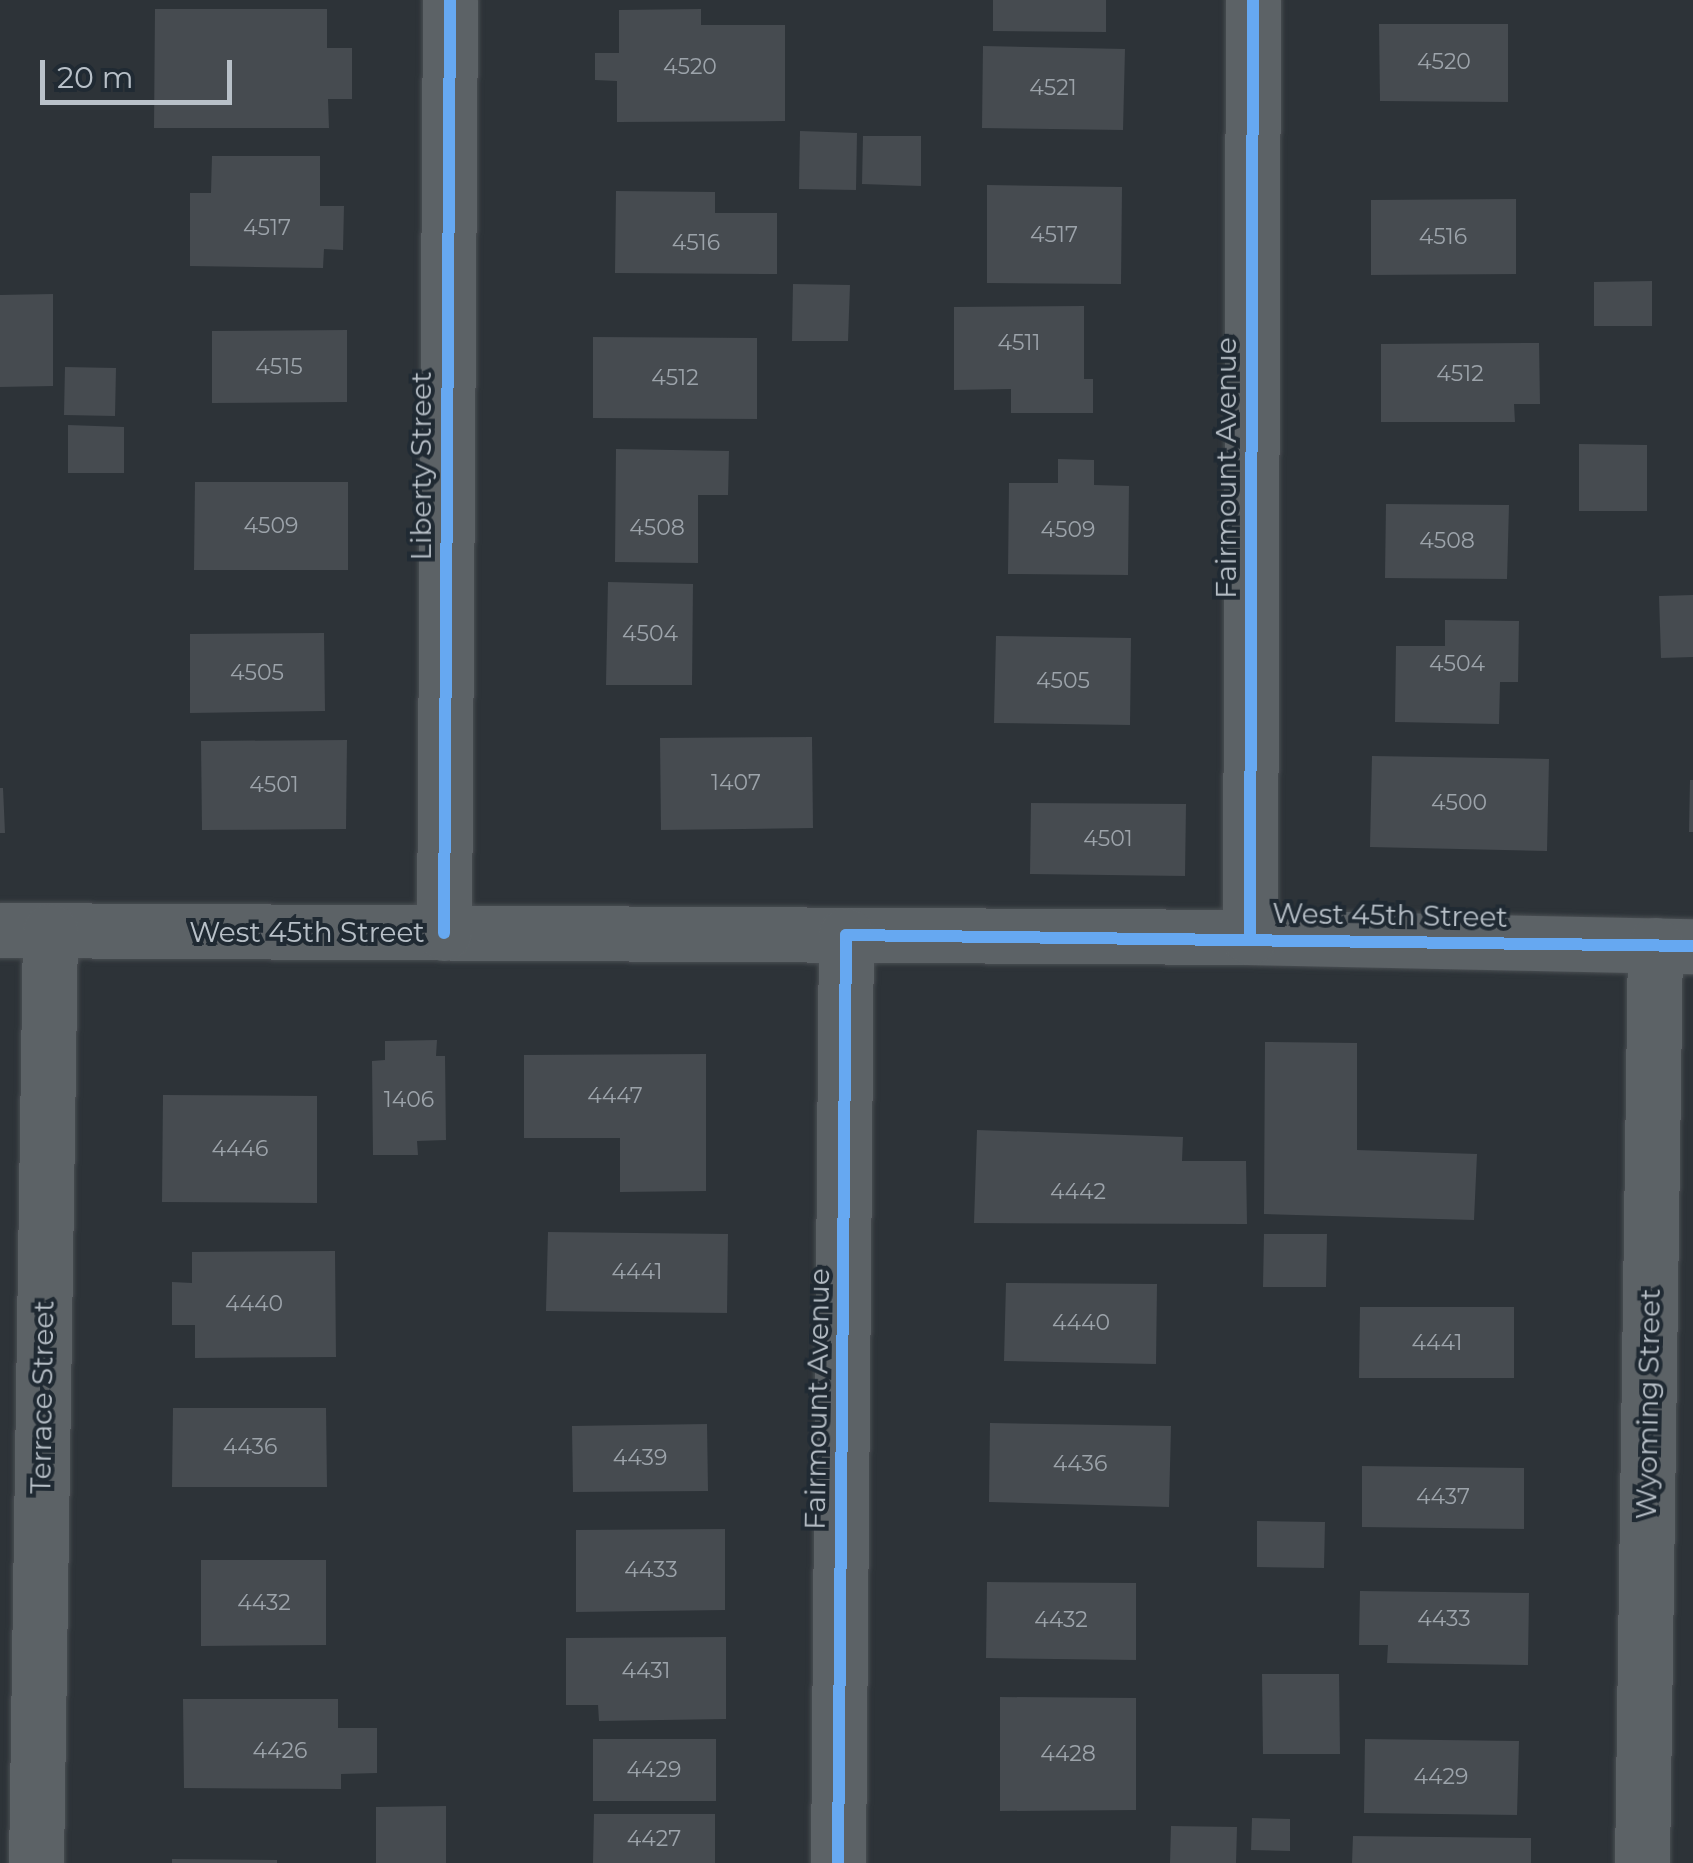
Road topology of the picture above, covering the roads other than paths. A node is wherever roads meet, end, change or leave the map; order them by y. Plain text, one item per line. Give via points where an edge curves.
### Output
1 (450, 0) edge
2 (1253, 0) edge
3 (25, 931) edge
4 (444, 933) junction
5 (846, 935) junction
6 (1250, 937) junction
7 (1674, 946) edge
8 (19, 1630) edge
9 (36, 1863) edge
10 (838, 1863) edge
11 (1642, 1863) edge

1 - 4 street, Liberty Street
2 - 6 street, Fairmount Avenue
3 - 4 street, West 45th Street
3 - 8 street, Terrace Street
4 - 5 street, West 45th Street
5 - 6 street, West 45th Street
5 - 10 street, Fairmount Avenue
6 - 7 street, West 45th Street
7 - 11 street, Wyoming Street
8 - 9 street, Terrace Street

